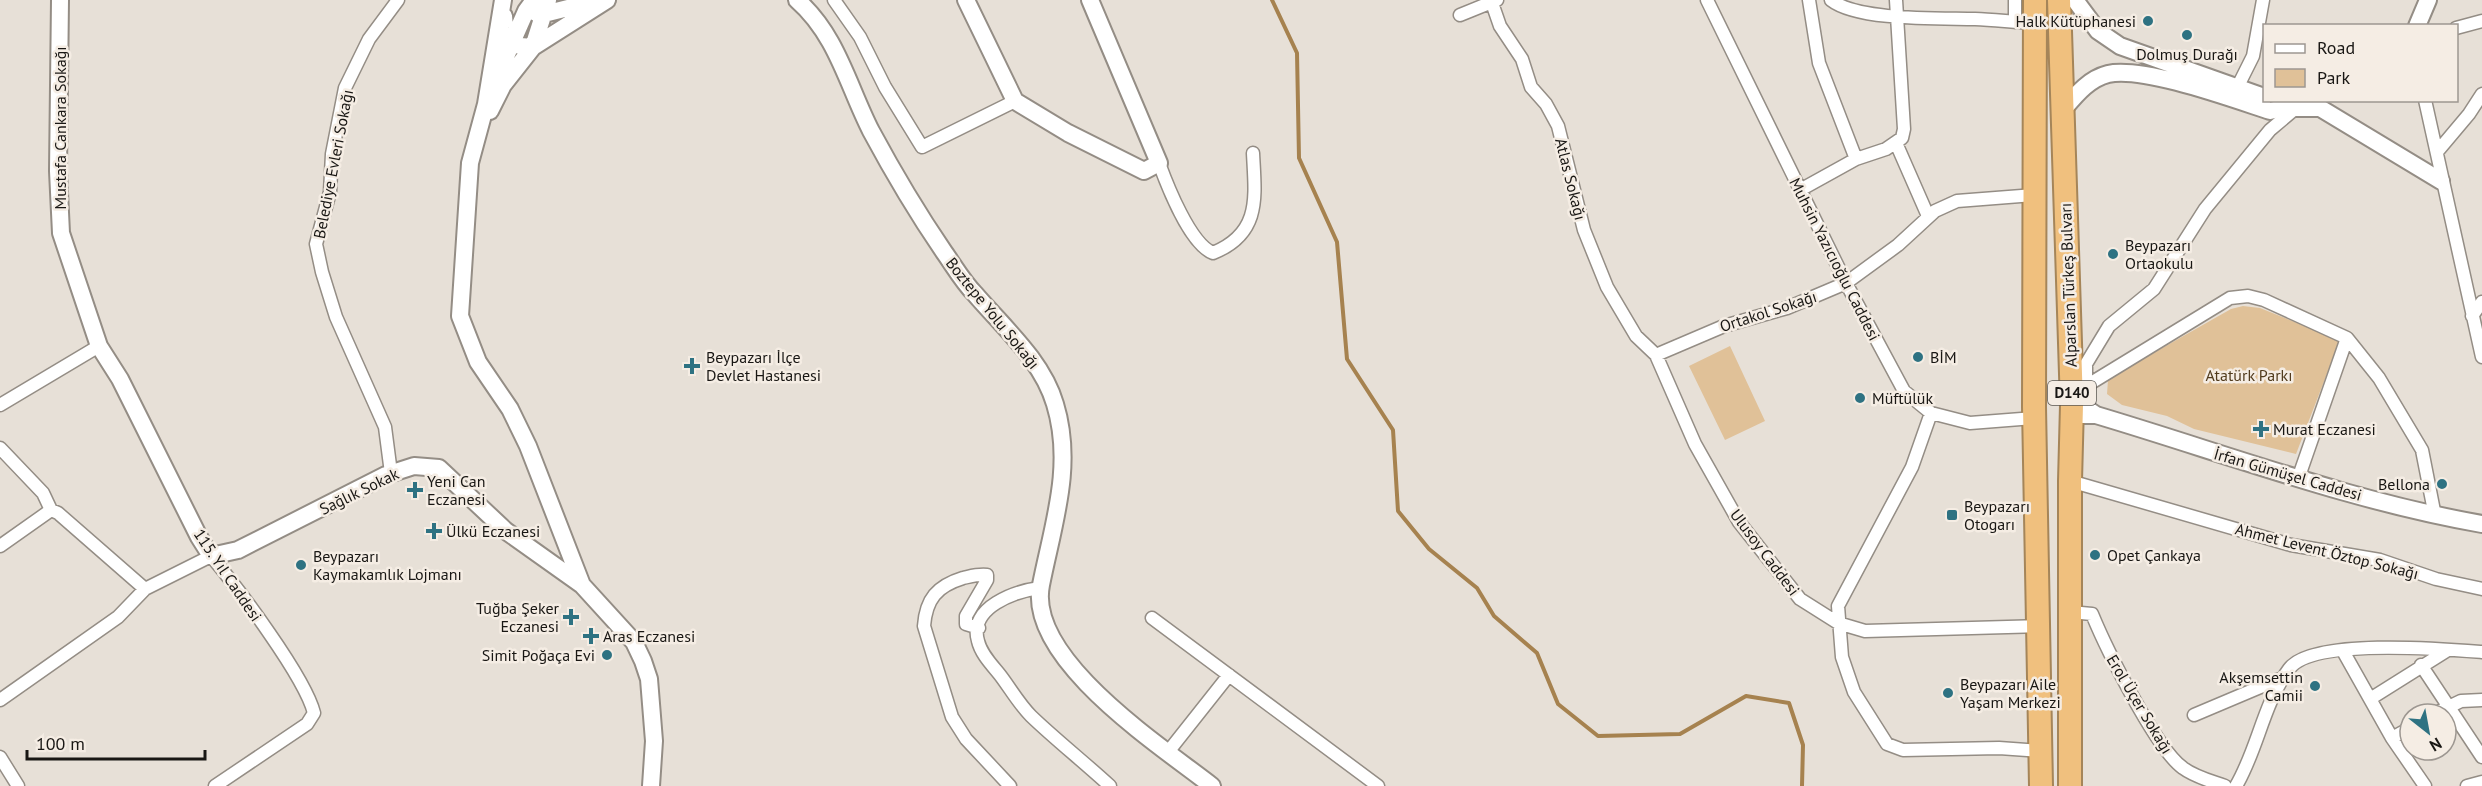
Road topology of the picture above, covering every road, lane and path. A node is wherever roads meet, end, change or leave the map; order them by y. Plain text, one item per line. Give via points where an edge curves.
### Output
1 (60, 0) edge
2 (398, 0) edge
3 (503, 0) edge
4 (599, 0) edge
5 (607, 0) edge
6 (797, 0) edge
7 (834, 0) edge
8 (966, 0) edge
9 (1090, 0) edge
10 (1707, 0) edge
11 (1809, 0) edge
12 (1831, 0) edge
13 (1896, 0) edge
14 (2015, 0) edge
15 (2035, 0) edge
16 (2059, 0) edge
17 (2075, 0) edge
18 (2263, 0) edge
19 (2428, 0) edge
20 (1493, 1) edge
21 (530, 6) edge
22 (546, 7) edge
23 (1460, 15) dead end
24 (1896, 15) junction
25 (2482, 21) edge
26 (2025, 23) junction
27 (2418, 24) edge
28 (2458, 28) edge
29 (512, 43) junction
30 (532, 46) junction
31 (2237, 88) junction
32 (2482, 94) edge
33 (2263, 96) edge
34 (1015, 101) junction
35 (2425, 102) edge
36 (486, 104) junction
37 (2291, 104) edge
38 (2062, 111) junction
39 (478, 133) junction
40 (1896, 143) junction
41 (2437, 152) junction
42 (1253, 153) dead end
43 (1856, 159) junction
44 (1159, 163) junction
45 (2441, 181) junction
46 (1800, 190) junction
47 (2035, 195) junction
48 (1928, 216) junction
49 (67, 256) joint
50 (1846, 284) junction
51 (2482, 302) edge
52 (2472, 316) junction
53 (2347, 338) junction
54 (99, 346) junction
55 (1656, 355) junction
56 (2482, 357) edge
57 (2076, 400) junction
58 (0, 405) edge
59 (2034, 409) junction
60 (1931, 413) junction
61 (0, 448) edge
62 (391, 473) junction
63 (2298, 479) junction
64 (2070, 482) junction
65 (51, 510) junction
66 (2435, 516) junction
67 (2482, 524) edge
68 (0, 546) edge
69 (212, 556) junction
70 (582, 585) junction
71 (1040, 588) junction
72 (145, 589) junction
73 (2482, 589) edge
74 (2070, 612) junction
75 (1152, 618) dead end
76 (1838, 622) junction
77 (2039, 626) junction
78 (979, 628) junction
79 (2448, 650) junction
80 (2343, 651) junction
81 (2482, 652) edge
82 (2421, 666) junction
83 (1228, 675) junction
84 (2284, 678) junction
85 (2370, 699) junction
86 (0, 700) edge
87 (2482, 700) edge
88 (2445, 702) edge
89 (2458, 702) edge
90 (2194, 715) dead end
91 (2458, 721) edge
92 (2398, 735) edge
93 (2392, 738) junction
94 (2040, 751) junction
95 (1168, 752) junction
96 (0, 757) edge
97 (2482, 757) edge
98 (2482, 782) edge
99 (18, 786) edge
100 (215, 786) edge
101 (651, 786) edge
102 (1010, 786) edge
103 (1110, 786) edge
104 (1212, 786) edge
105 (1378, 786) edge
106 (2041, 786) edge
107 (2070, 786) edge
108 (2225, 786) edge
109 (2236, 786) edge
110 (2425, 786) edge
111 (2467, 786) edge

1 - 49 street, Mustafa Cankara Sokağı via 58,171 61,233
2 - 62 street, Belediye Evleri Sokağı via 369,39 345,88 332,154 330,192 316,244 336,318 384,427
3 - 21 street
3 - 29 street via 505,28
3 - 36 street
4 - 22 street
5 - 30 street
6 - 71 street, Boztepe Yolu Sokağı via 831,41 872,131 943,251 972,292 1012,334 1045,378 1061,429 1064,465 1052,543
7 - 34 street via 860,37 922,147
8 - 34 street
9 - 44 street
10 - 46 street, Muhsin Yazıcıoğlu Caddesi
11 - 43 street via 1819,63
12 - 24 street via 1860,11
13 - 24 street
14 - 26 street
15 - 26 highway, Alparslan Türkeş Bulvarı / D140
16 - 38 highway, Alparslan Türkeş Bulvarı / D140
17 - 31 street via 2098,31 2120,46
18 - 31 street via 2253,56
19 - 27 street
20 - 23 street
20 - 55 street, Atlas Sokağı via 1500,26 1522,59 1531,87 1558,126 1584,230 1607,287 1635,336
21 - 22 street
21 - 29 street
22 - 30 street
24 - 26 street
24 - 40 street via 1904,129
25 - 28 street
26 - 47 highway, Alparslan Türkeş Bulvarı / D140
29 - 30 street
29 - 36 street
30 - 39 street via 503,85
31 - 33 street
32 - 41 street
34 - 44 street via 1144,171
35 - 41 street
36 - 39 street
37 - 38 street via 2270,111 2136,72 2099,78 2083,87
37 - 45 street via 2320,108
37 - 57 street via 2211,201 2154,289 2109,326 2086,364
38 - 57 highway, Alparslan Türkeş Bulvarı / D140
39 - 70 street via 466,193 460,315 478,362 499,391 528,446
40 - 43 street
40 - 48 street
41 - 45 street
42 - 44 street via 1256,181 1251,221 1238,237 1213,253 1205,250 1181,212
43 - 46 street
45 - 52 street
46 - 50 street, Muhsin Yazıcıoğlu Caddesi
47 - 48 street, Ortakol Sokağı via 1957,201
47 - 59 highway, Alparslan Türkeş Bulvarı / D140
48 - 50 street, Ortakol Sokağı
49 - 54 street, 115. Yıl Caddesi
50 - 55 street, Ortakol Sokağı via 1788,308 1724,326
50 - 60 street, Muhsin Yazıcıoğlu Caddesi via 1904,391
51 - 52 street
52 - 56 street
53 - 57 street via 2264,300 2248,296 2230,298
53 - 63 street
53 - 66 street via 2379,378 2422,450
54 - 58 street
54 - 69 street, 115. Yıl Caddesi
55 - 76 street, Ulusoy Caddesi via 1695,444 1739,522 1800,599
57 - 59 highway via 2054,386 2040,391
57 - 59 highway via 2065,423 2055,427 2044,425
57 - 63 street, İrfan Gümüşel Caddesi via 2096,415
57 - 64 highway, Alparslan Türkeş Bulvarı / D140
59 - 60 street, Muhsin Yazıcıoğlu Caddesi via 1970,423
59 - 77 highway, Alparslan Türkeş Bulvarı / D140
60 - 76 street via 1912,467 1838,606
61 - 65 street via 43,493
62 - 69 street, Sağlık Sokak via 238,550
62 - 70 street, Sağlık Sokak via 414,466 439,468 506,531
63 - 66 street, İrfan Gümüşel Caddesi
64 - 73 street, Ahmet Levent Öztop Sokağı via 2291,545 2380,560
64 - 74 highway, Alparslan Türkeş Bulvarı / D140
65 - 68 street
65 - 72 street
66 - 67 street, İrfan Gümüşel Caddesi
69 - 72 street
69 - 100 street, 115. Yıl Caddesi via 280,652 310,699 314,713 307,724
70 - 101 street via 633,642 643,661 654,741
71 - 78 street via 1006,596 980,620
71 - 95 street via 1042,614 1063,658 1090,688
72 - 86 street via 118,616
74 - 107 highway, Alparslan Türkeş Bulvarı / D140
74 - 108 street, Erol Üçer Sokağı via 2092,614 2108,651 2174,761 2194,775
75 - 83 street
76 - 77 street, Ulusoy Caddesi via 1865,631
76 - 94 street via 1842,657 1854,692 1887,744 1903,750
77 - 94 highway, Alparslan Türkeş Bulvarı / D140
78 - 102 street via 966,624 966,616 987,575 955,581 931,597 924,626 952,717 966,739
78 - 103 street via 977,639 985,656 1029,714
79 - 80 street via 2411,647
79 - 81 street
79 - 82 street
80 - 84 street via 2299,659
80 - 85 street
82 - 85 street
82 - 88 street
83 - 95 street
83 - 105 street
84 - 90 street
84 - 109 street via 2266,710
85 - 93 street
87 - 89 street
91 - 97 street
92 - 93 street
93 - 110 street
94 - 106 highway, Alparslan Türkeş Bulvarı / D140
95 - 104 street
96 - 99 street
98 - 111 street

